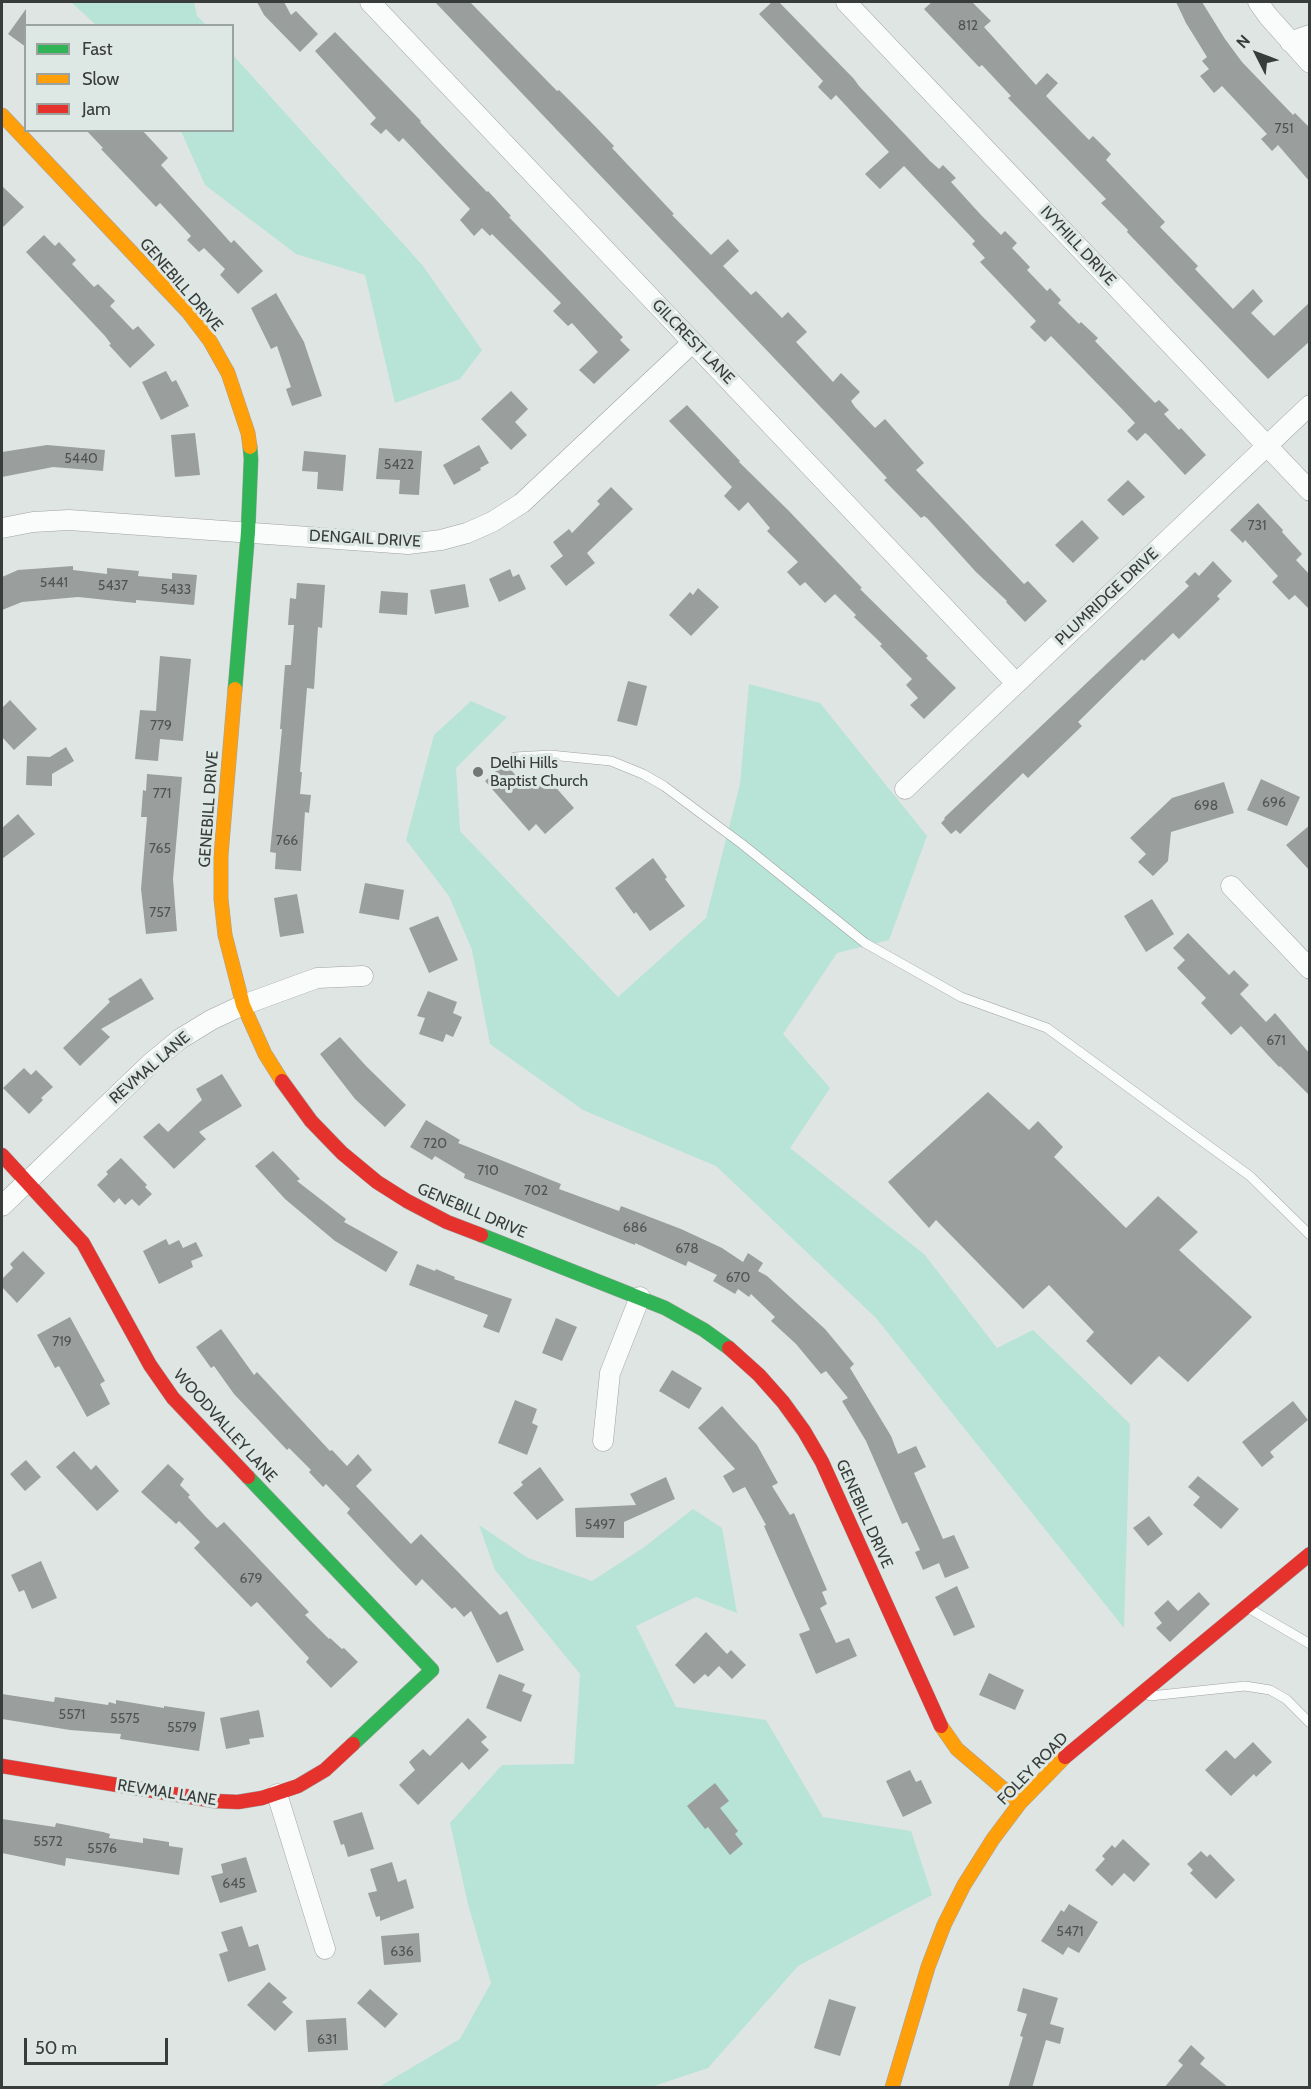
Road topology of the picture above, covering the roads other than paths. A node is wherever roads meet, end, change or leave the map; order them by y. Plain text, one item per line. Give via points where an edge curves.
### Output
1 (370, 2) edge
2 (846, 2) edge
3 (1258, 2) edge
4 (1310, 35) edge
5 (1290, 42) junction
6 (1310, 63) edge
7 (2, 115) edge
8 (693, 342) junction
9 (1310, 405) edge
10 (1267, 446) junction
11 (1310, 491) edge
12 (2, 528) edge
13 (248, 532) junction
14 (1017, 683) junction
15 (515, 757) dead end
16 (905, 789) dead end
17 (1231, 886) dead end
18 (1310, 969) edge
19 (363, 976) dead end
20 (243, 1005) junction
21 (2, 1155) edge
22 (27, 1182) junction
23 (2, 1206) edge
24 (1310, 1235) edge
25 (640, 1297) junction
26 (603, 1441) dead end
27 (1310, 1554) edge
28 (1246, 1607) junction
29 (1310, 1644) edge
30 (432, 1670) joint
31 (1136, 1698) junction
32 (1310, 1724) edge
33 (2, 1766) edge
34 (277, 1794) junction
35 (1020, 1803) junction
36 (325, 1949) dead end
37 (892, 2088) edge

1 - 8 street, GILCREST LANE
2 - 10 street, IVYHILL DRIVE
3 - 5 street
4 - 5 street
5 - 6 street
7 - 13 street, GENEBILL DRIVE via 188,312 210,342 228,373 248,432
8 - 13 street, DENGAIL DRIVE via 522,503 467,533 408,544
8 - 14 street, GILCREST LANE
9 - 10 street, PLUMRIDGE DRIVE
10 - 11 street, IVYHILL DRIVE
10 - 14 street, PLUMRIDGE DRIVE
12 - 13 street, DENGAIL DRIVE via 69,520
13 - 20 street, GENEBILL DRIVE via 221,855 225,935
14 - 16 street, PLUMRIDGE DRIVE
15 - 24 lane via 550,755 611,761 664,786 865,943 961,997 1047,1028 1250,1176
17 - 18 street
19 - 20 street, REVMAL LANE via 317,978
20 - 22 street, REVMAL LANE via 173,1044
20 - 25 street, GENEBILL DRIVE via 289,1092 342,1153 377,1182 447,1222
21 - 22 street, WOODVALLEY LANE
22 - 23 street, REVMAL LANE
22 - 30 street, WOODVALLEY LANE via 83,1243 150,1365 173,1398
25 - 26 street via 610,1373
25 - 35 street, GENEBILL DRIVE via 704,1330 759,1375 783,1402 822,1462 943,1730 957,1749
27 - 28 street, FOLEY ROAD
28 - 29 lane
28 - 31 street, FOLEY ROAD
30 - 34 street, REVMAL LANE via 326,1770
31 - 32 lane via 1245,1686 1270,1690 1286,1699
31 - 35 street, FOLEY ROAD via 1063,1758
33 - 34 street, REVMAL LANE via 215,1802
34 - 36 street
35 - 37 street, FOLEY ROAD via 987,1848 944,1925

